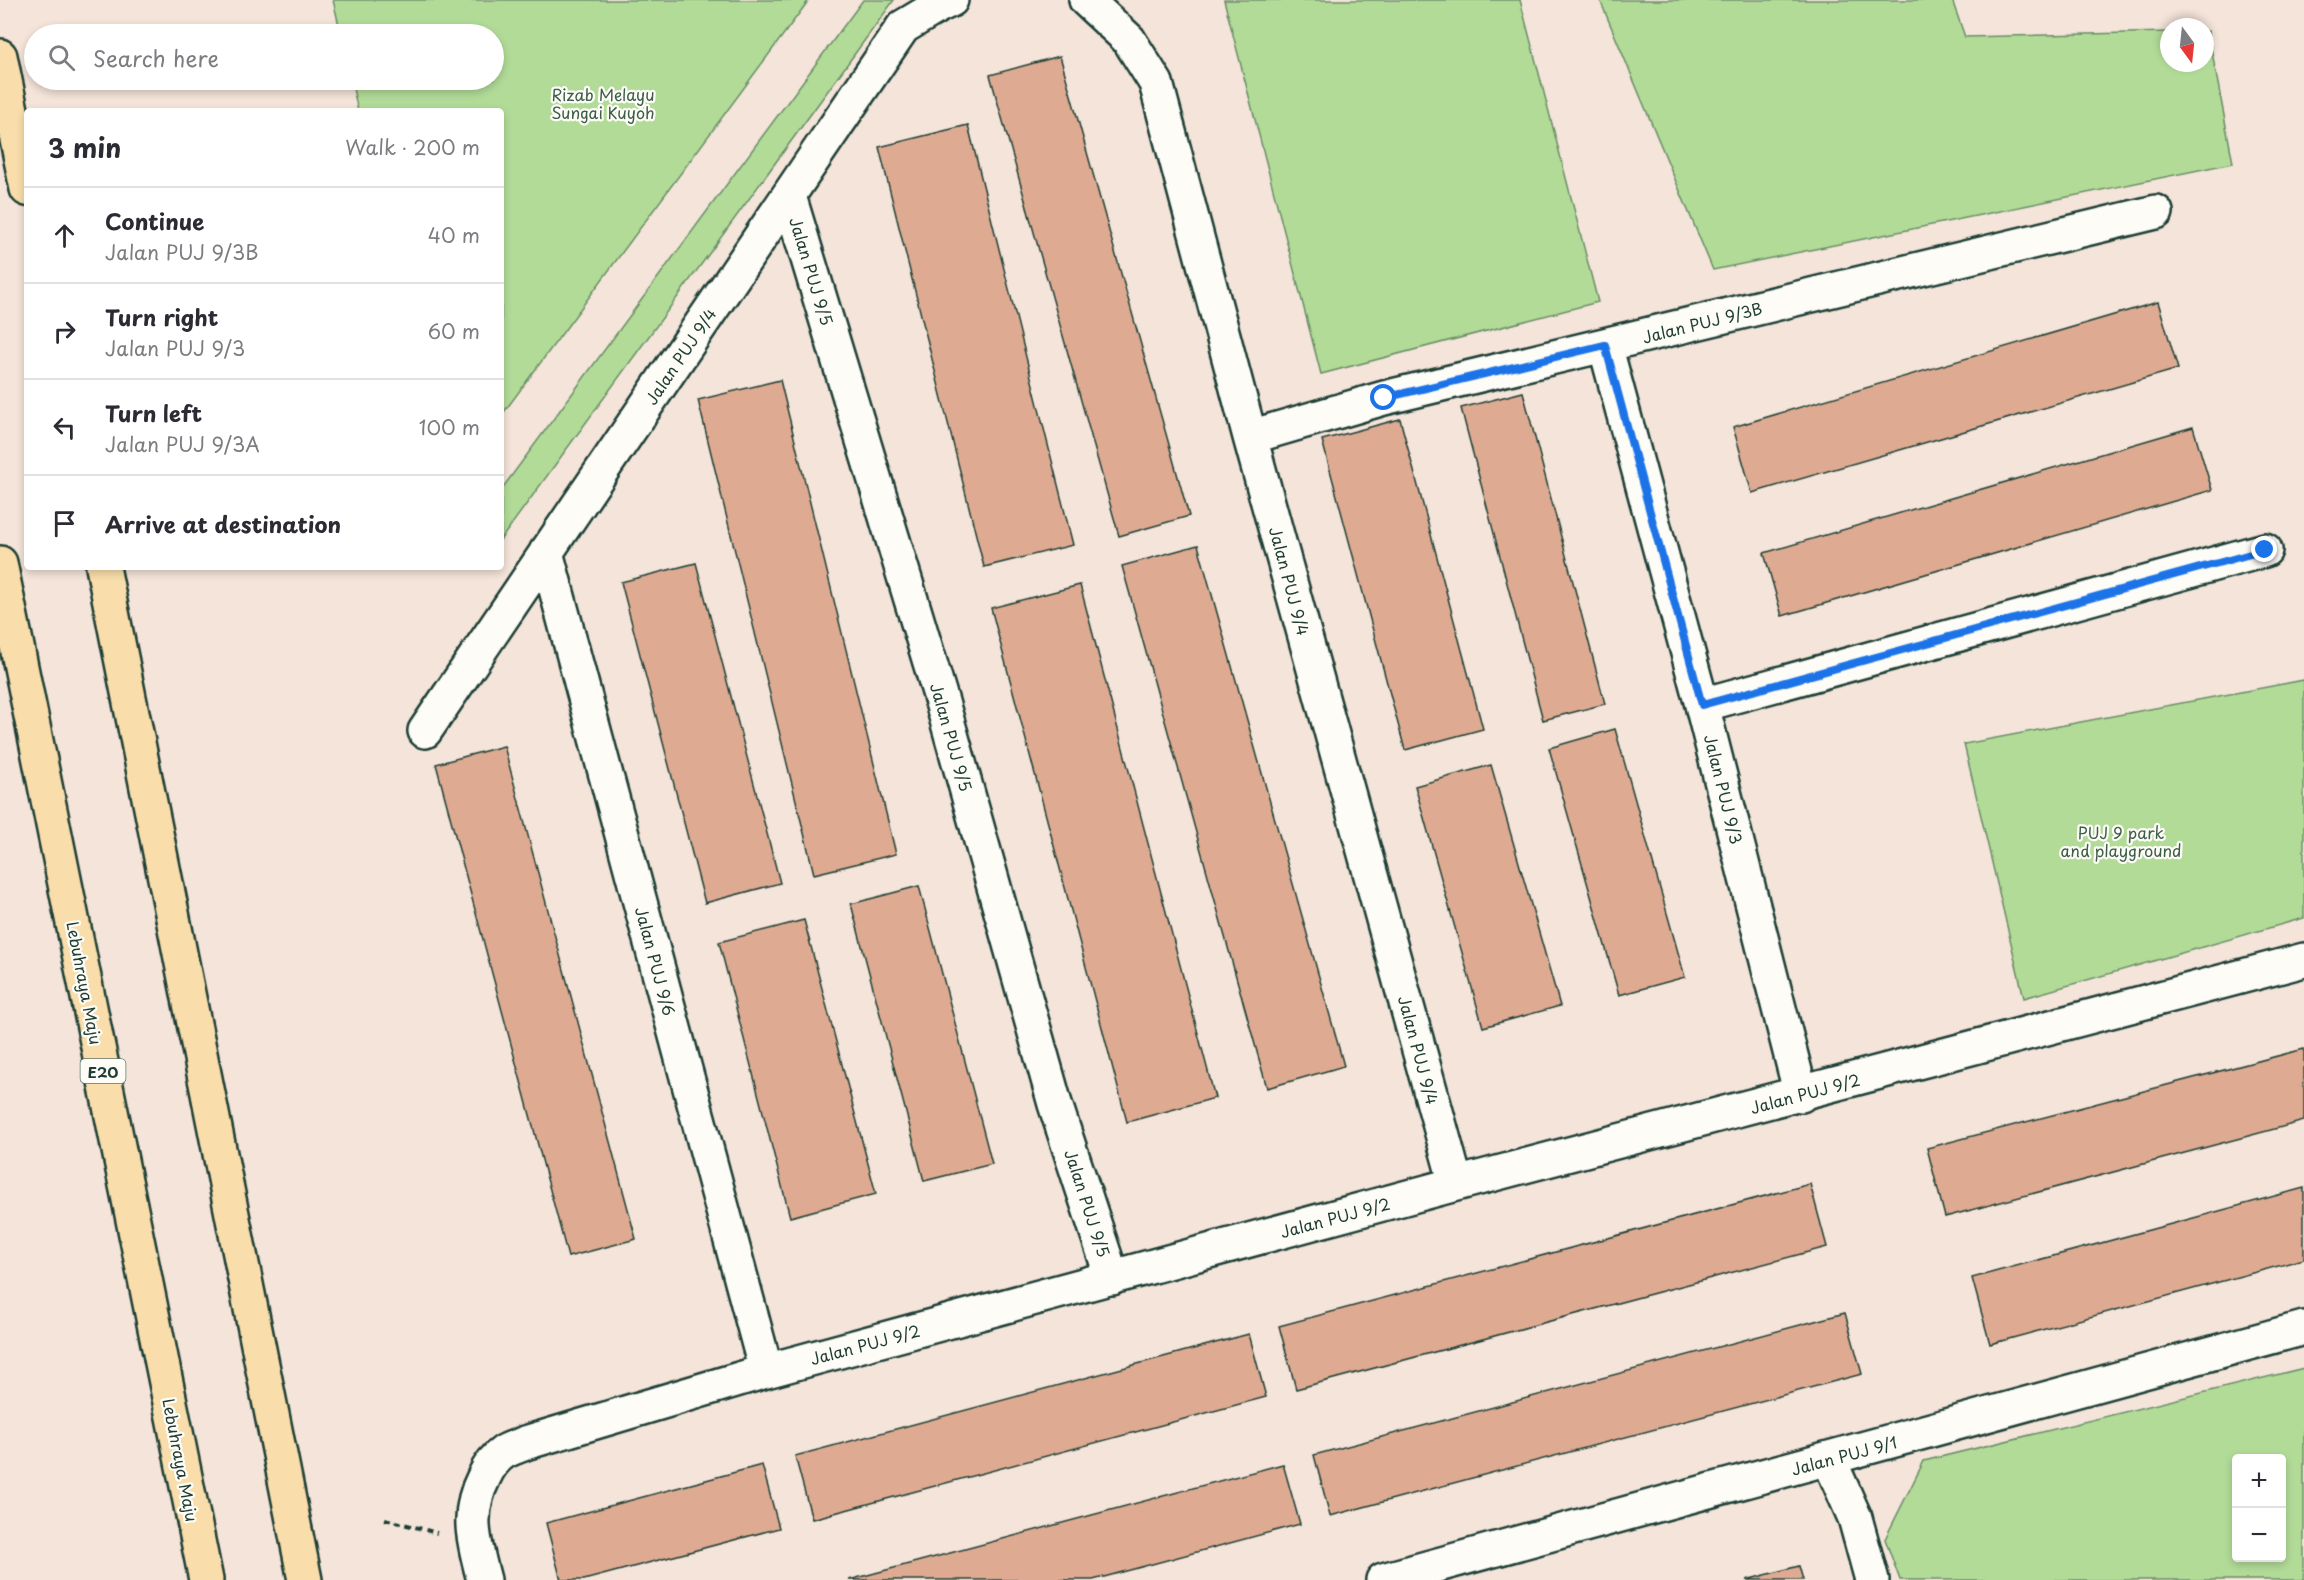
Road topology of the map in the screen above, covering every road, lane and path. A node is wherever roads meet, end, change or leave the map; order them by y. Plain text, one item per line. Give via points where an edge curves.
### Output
1 (951, 0) edge
2 (1086, 0) edge
3 (0, 56) edge
4 (24, 174) edge
5 (789, 196) junction
6 (2156, 212) dead end
7 (1605, 345) junction
8 (1250, 437) junction
9 (2265, 550) dead end
10 (546, 552) junction
11 (0, 563) edge
12 (104, 570) edge
13 (1702, 705) junction
14 (425, 731) dead end
15 (2304, 960) edge
16 (1801, 1095) junction
17 (1456, 1184) junction
18 (1112, 1278) junction
19 (2304, 1328) edge
20 (766, 1371) junction
21 (1829, 1459) junction
22 (385, 1519) dead end
23 (474, 1542) junction
24 (206, 1580) edge
25 (305, 1580) edge
26 (484, 1580) edge
27 (1383, 1580) edge
28 (1872, 1580) edge

1 - 5 street, Jalan PUJ 9/4 via 903,27
2 - 8 street, Jalan PUJ 9/4 via 1129,39 1156,82
3 - 4 highway
5 - 10 street, Jalan PUJ 9/4
5 - 18 street, Jalan PUJ 9/5 via 942,702 1055,1104
6 - 7 street, Jalan PUJ 9/3B
7 - 8 street, Jalan PUJ 9/3B via 1384,398
7 - 13 street, Jalan PUJ 9/3
8 - 17 street, Jalan PUJ 9/4
9 - 13 street
10 - 14 street, Jalan PUJ 9/4
10 - 20 street, Jalan PUJ 9/6
11 - 24 highway, Lebuhraya Maju / E20
12 - 25 highway
13 - 16 street, Jalan PUJ 9/3
15 - 16 street, Jalan PUJ 9/2
16 - 17 street, Jalan PUJ 9/2
17 - 18 street, Jalan PUJ 9/2
18 - 20 street, Jalan PUJ 9/2
19 - 21 street, Jalan PUJ 9/1
20 - 23 street, Jalan PUJ 9/2 via 503,1453 488,1468 476,1491 471,1510
21 - 27 street, Jalan PUJ 9/1
21 - 28 street via 1855,1518
22 - 23 path
23 - 26 street, Jalan PUJ 9/2

